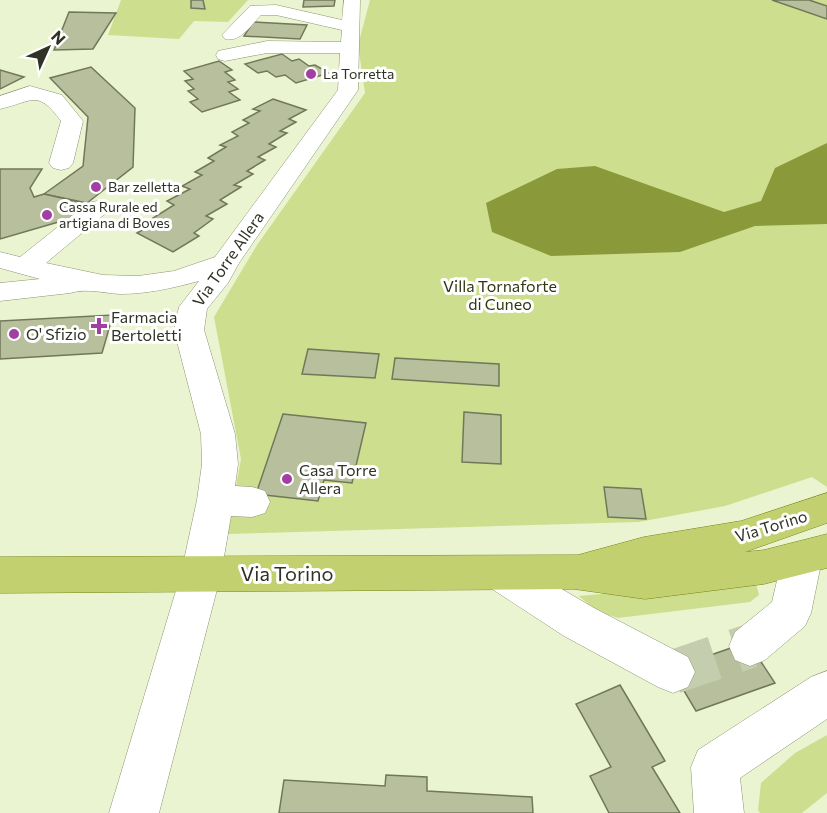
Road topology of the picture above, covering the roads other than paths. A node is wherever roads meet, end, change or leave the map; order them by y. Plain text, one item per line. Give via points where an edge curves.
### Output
1 (352, 0) edge
2 (231, 35) dead end
3 (350, 37) junction
4 (225, 55) dead end
5 (0, 103) edge
6 (61, 163) dead end
7 (97, 208) dead end
8 (0, 260) edge
9 (225, 263) junction
10 (26, 266) junction
11 (87, 282) junction
12 (137, 285) junction
13 (0, 292) edge
14 (189, 330) junction
15 (215, 500) junction
16 (252, 502) dead end
17 (827, 508) edge
18 (814, 555) edge
19 (574, 572) junction
20 (500, 573) junction
21 (201, 574) junction
22 (0, 575) edge
23 (750, 646) tunnel mouth
24 (673, 672) dead end
25 (827, 693) edge
26 (134, 813) edge
27 (719, 813) edge

1 - 3 street, Via Torre Allera
2 - 3 street via 256,10 276,10
3 - 4 street
3 - 9 street, Via Torre Allera via 348,90
5 - 6 street via 30,92 56,99 72,121
7 - 10 street
8 - 10 street
9 - 12 street via 180,278
9 - 14 street, Via Torre Allera via 193,307
10 - 11 street
11 - 12 street
11 - 13 street
12 - 14 street via 171,308
14 - 15 street, Via Torre Allera via 213,410 220,464
15 - 16 street
15 - 21 street, Via Torre Allera
17 - 19 main road, Via Torino via 741,537 644,554
18 - 19 main road, Via Torino via 764,567 645,581
18 - 23 street via 790,613
19 - 20 main road, Via Torino
20 - 21 main road, Via Torino
20 - 24 street via 579,622
21 - 22 main road, Via Torino
21 - 26 street, Via Torre Allera
25 - 27 street via 715,767

